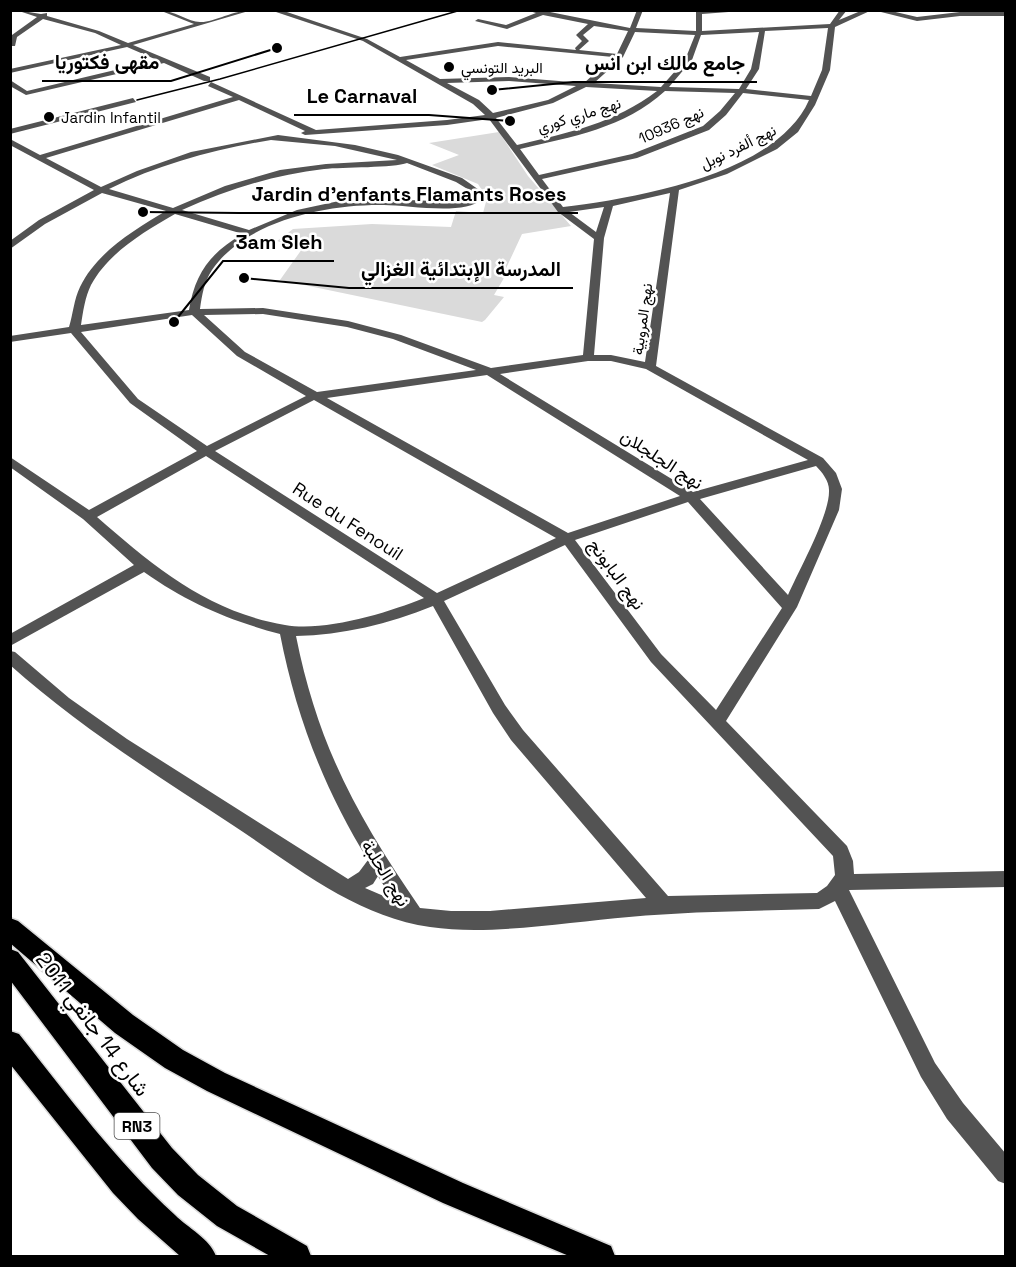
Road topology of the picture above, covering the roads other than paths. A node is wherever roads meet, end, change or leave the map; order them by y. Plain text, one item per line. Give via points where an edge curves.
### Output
1 (19, 10) edge
2 (57, 10) edge
3 (162, 10) edge
4 (249, 10) edge
5 (273, 10) edge
6 (529, 10) edge
7 (576, 10) edge
8 (640, 10) edge
9 (753, 10) edge
10 (844, 10) edge
11 (869, 10) edge
12 (876, 10) edge
13 (700, 11) edge
14 (961, 12) edge
15 (542, 14) junction
16 (1005, 14) edge
17 (41, 15) junction
18 (478, 21) dead end
19 (574, 21) junction
20 (195, 22) dead end
21 (591, 25) junction
22 (832, 26) junction
23 (637, 31) junction
24 (762, 31) junction
25 (700, 33) junction
26 (13, 45) dead end
27 (127, 45) junction
28 (578, 48) dead end
29 (621, 56) junction
30 (400, 59) junction
31 (163, 61) junction
32 (10, 71) edge
33 (440, 81) junction
34 (10, 82) edge
35 (589, 84) junction
36 (664, 90) junction
37 (741, 91) junction
38 (240, 98) junction
39 (814, 98) junction
40 (133, 100) dead end
41 (492, 117) junction
42 (348, 130) junction
43 (10, 132) edge
44 (314, 132) junction
45 (270, 138) junction
46 (10, 141) edge
47 (341, 143) junction
48 (513, 148) junction
49 (39, 158) junction
50 (415, 162) junction
51 (536, 178) junction
52 (99, 189) junction
53 (675, 189) junction
54 (609, 204) junction
55 (173, 210) junction
56 (561, 210) junction
57 (10, 227) edge
58 (33, 227) junction
59 (250, 232) junction
60 (599, 238) junction
61 (10, 246) edge
62 (194, 312) junction
63 (74, 330) junction
64 (10, 339) edge
65 (588, 358) junction
66 (650, 367) junction
67 (488, 371) junction
68 (314, 396) junction
69 (206, 451) junction
70 (819, 461) junction
71 (11, 462) edge
72 (691, 497) junction
73 (88, 516) junction
74 (567, 538) junction
75 (144, 567) junction
76 (436, 599) junction
77 (790, 607) junction
78 (287, 631) junction
79 (10, 641) edge
80 (10, 656) edge
81 (717, 721) junction
82 (377, 861) junction
83 (1005, 879) edge
84 (841, 884) junction
85 (346, 889) junction
86 (664, 905) junction
87 (414, 915) junction
88 (10, 928) edge
89 (10, 960) edge
90 (10, 1043) edge
91 (1005, 1173) edge
92 (202, 1257) edge
93 (297, 1257) edge
94 (601, 1257) edge

1 - 17 street
2 - 17 street
3 - 20 street
4 - 27 street
5 - 30 street via 363,39
6 - 15 street
7 - 19 street
8 - 23 street
9 - 13 street
10 - 22 street, نهج ألفرد نوبل
11 - 22 street
12 - 14 street via 918,19
13 - 25 street, نهج ماري كوري
14 - 16 street
15 - 18 street via 507,27
15 - 19 street
17 - 26 street via 14,36
17 - 27 street
19 - 21 street
21 - 23 street
21 - 28 street via 579,35 586,41
22 - 24 street
22 - 39 street, نهج ألفرد نوبل via 826,70
23 - 25 street
23 - 29 street
24 - 25 street
24 - 37 street, نهج 10936 via 758,63
25 - 36 street, نهج ماري كوري via 690,59
27 - 31 street
27 - 32 street
29 - 30 street via 498,44
29 - 35 street
30 - 33 street
31 - 34 street via 26,93
31 - 38 street
33 - 35 street via 509,79
33 - 41 street via 476,102
35 - 36 street
35 - 41 street via 526,109
36 - 37 street
36 - 48 street, نهج ماري كوري via 619,119
37 - 39 street
37 - 51 street, نهج 10936 via 706,128 634,156
38 - 44 street
38 - 49 street
39 - 53 street, نهج ألفرد نوبل via 795,130 774,147 724,172
40 - 43 street
41 - 42 street
41 - 48 street
42 - 44 street
42 - 47 street
44 - 45 street
45 - 47 street
45 - 52 street via 220,147
46 - 49 street
47 - 50 street
48 - 51 street
49 - 52 street
50 - 55 street via 342,164 277,173
50 - 59 street via 472,187 478,192 478,199 458,205 338,204 299,212
51 - 56 street
52 - 55 street
52 - 58 street
53 - 54 street, نهج ألفرد نوبل
53 - 66 street, نهج المروبية
54 - 56 street, نهج ألفرد نوبل
54 - 60 street
55 - 59 street
55 - 63 street via 110,254 85,288
56 - 60 street
57 - 58 street
58 - 61 street
59 - 62 street via 208,269 199,285
60 - 65 street
62 - 63 street, نهج الجلجلان
62 - 67 street, نهج الجلجلان via 263,312 348,324 397,337
62 - 68 street, نهج البابونج via 241,354
63 - 64 street, نهج الجلجلان
63 - 69 street, Rue du Fenouil via 134,401
65 - 66 street via 611,358
65 - 67 street
66 - 70 street
67 - 68 street
67 - 72 street, نهج الجلجلان
68 - 69 street
68 - 74 street, نهج البابونج
69 - 73 street
69 - 76 street, Rue du Fenouil
70 - 72 street
70 - 77 street via 833,481 836,499
71 - 73 street
72 - 74 street
72 - 77 street, نهج الجلجلان
73 - 75 street
74 - 76 street
74 - 81 street, نهج البابونج via 656,658
75 - 78 street via 208,605
75 - 79 street
76 - 78 street via 365,623
76 - 86 street, Rue du Fenouil via 517,735
77 - 81 street
78 - 82 street, نهج الحلبة via 297,683 315,738
80 - 85 street, نهج الحلبة via 96,728
81 - 84 street, نهج البابونج via 841,852 847,866
82 - 85 street via 366,878
82 - 87 street, نهج الحلبة
83 - 84 street
84 - 86 street via 833,894 819,901
84 - 91 street via 928,1070
85 - 87 street, نهج الحلبة
86 - 87 street via 490,920
88 - 94 highway via 124,1024 207,1078
89 - 93 highway, شارع 14 جانفي 2011 / RN3 via 162,1158 188,1185 227,1216
90 - 92 highway, RN3 via 129,1193

